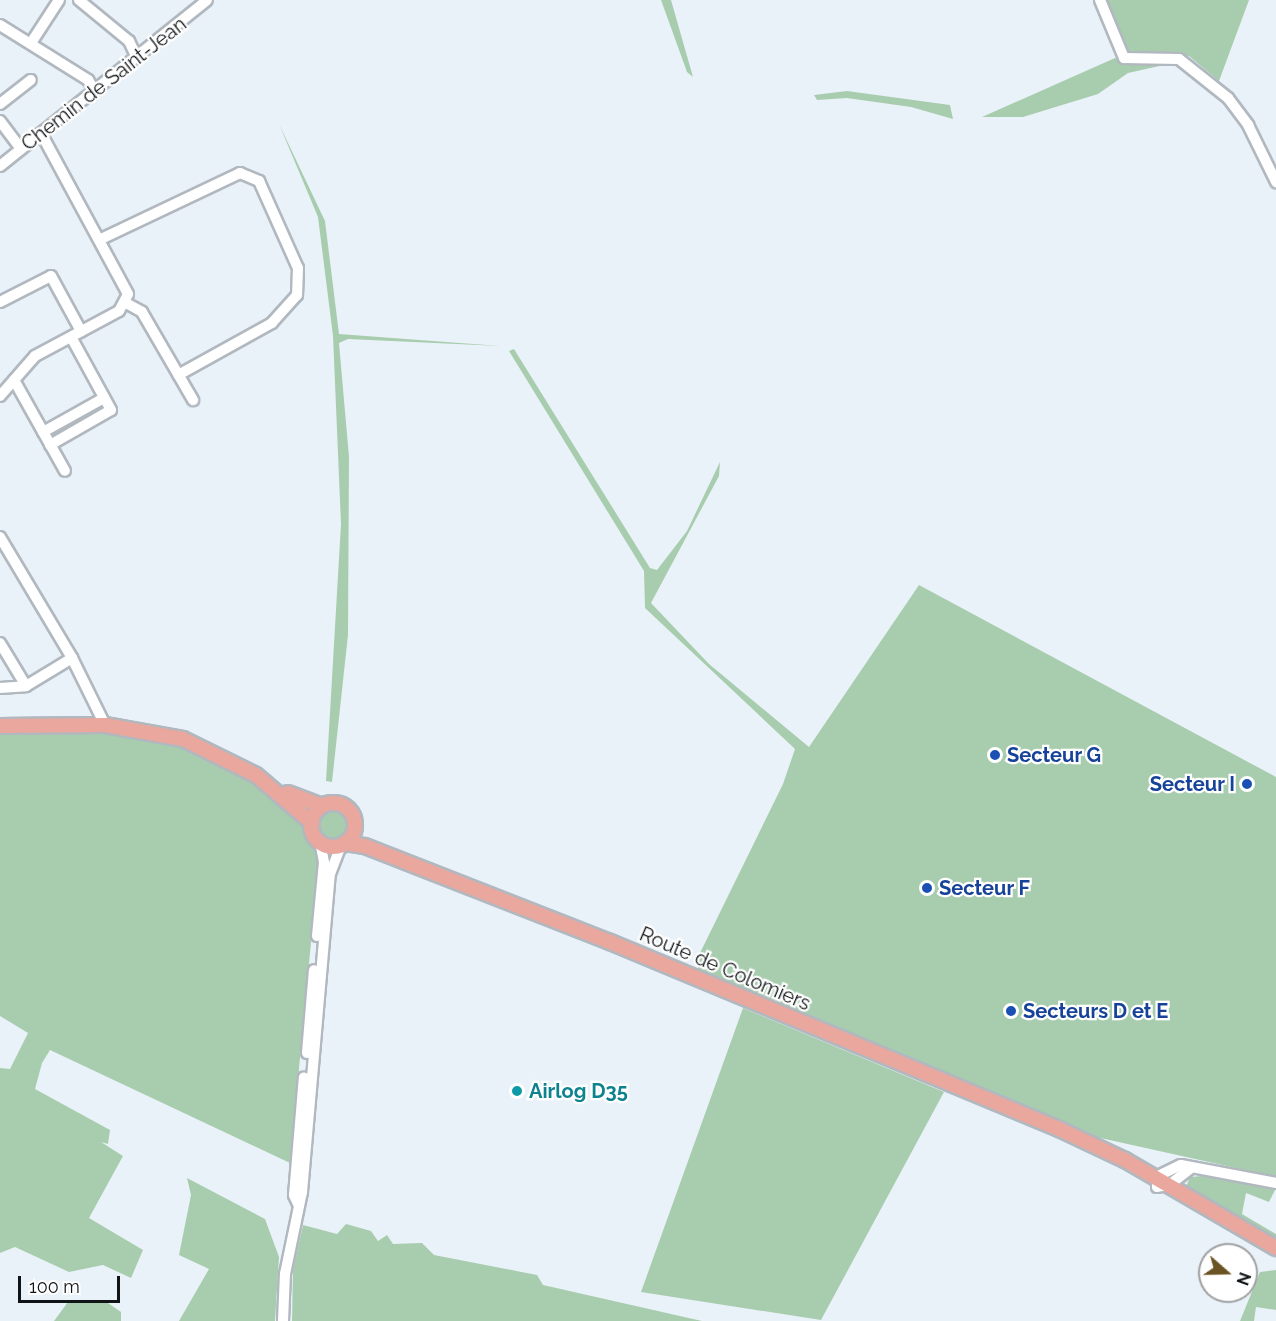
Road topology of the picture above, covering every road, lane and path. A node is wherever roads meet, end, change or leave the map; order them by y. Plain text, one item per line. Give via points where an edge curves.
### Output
1 (59, 0) edge
2 (79, 0) edge
3 (207, 0) edge
4 (1100, 0) edge
5 (0, 25) edge
6 (31, 43) junction
7 (138, 58) junction
8 (31, 80) dead end
9 (95, 91) junction
10 (0, 104) edge
11 (0, 121) edge
12 (41, 133) junction
13 (21, 149) junction
14 (0, 166) edge
15 (1276, 182) edge
16 (101, 239) junction
17 (0, 302) edge
18 (126, 303) junction
19 (76, 334) junction
20 (178, 375) junction
21 (7, 385) edge
22 (0, 396) edge
23 (104, 398) junction
24 (192, 400) dead end
25 (43, 432) junction
26 (50, 445) junction
27 (65, 471) dead end
28 (0, 537) edge
29 (5, 551) edge
30 (0, 643) edge
31 (72, 658) junction
32 (26, 686) junction
33 (0, 688) edge
34 (98, 725) junction
35 (0, 726) edge
36 (270, 784) junction
37 (322, 806) junction
38 (312, 823) junction
39 (355, 824) junction
40 (320, 842) junction
41 (343, 844) junction
42 (417, 868) junction
43 (1161, 1183) junction
44 (1276, 1184) edge
45 (298, 1204) junction
46 (1276, 1248) edge
47 (1276, 1254) edge
48 (283, 1321) edge

1 - 6 street
2 - 7 street via 129,41
3 - 7 street, Chemin de Saint-Jean
4 - 15 street via 1124,58 1179,58 1228,98
5 - 6 street
6 - 9 street via 88,80
7 - 9 street, Chemin de Saint-Jean
8 - 10 street
9 - 12 street, Chemin de Saint-Jean
11 - 13 street
12 - 13 street, Chemin de Saint-Jean
12 - 16 street
13 - 14 street, Chemin de Saint-Jean
16 - 18 street via 126,284
16 - 20 street via 240,173 259,181 298,268 297,295 272,323
17 - 19 street via 51,276
18 - 19 street
18 - 20 street via 142,312
19 - 21 street via 34,356
19 - 23 street
20 - 24 street
21 - 22 street
21 - 25 street
23 - 25 street
23 - 26 street via 111,410
25 - 26 street
26 - 27 street
28 - 29 street
29 - 31 street
30 - 32 street
31 - 32 street
31 - 34 street via 99,707
32 - 33 street
34 - 35 main road
34 - 36 main road via 192,742
36 - 37 main road
36 - 38 main road
37 - 38 main road
37 - 39 main road via 344,805
38 - 40 main road
39 - 41 main road
39 - 42 main road, Route de Colomiers
40 - 41 main road
40 - 45 street via 324,862 295,1181
41 - 42 main road, Route de Colomiers
41 - 45 street via 330,874
42 - 43 main road, Route de Colomiers via 610,942 1014,1113
43 - 44 street via 1172,1167
43 - 46 main road
43 - 47 main road
45 - 48 street via 287,1258

